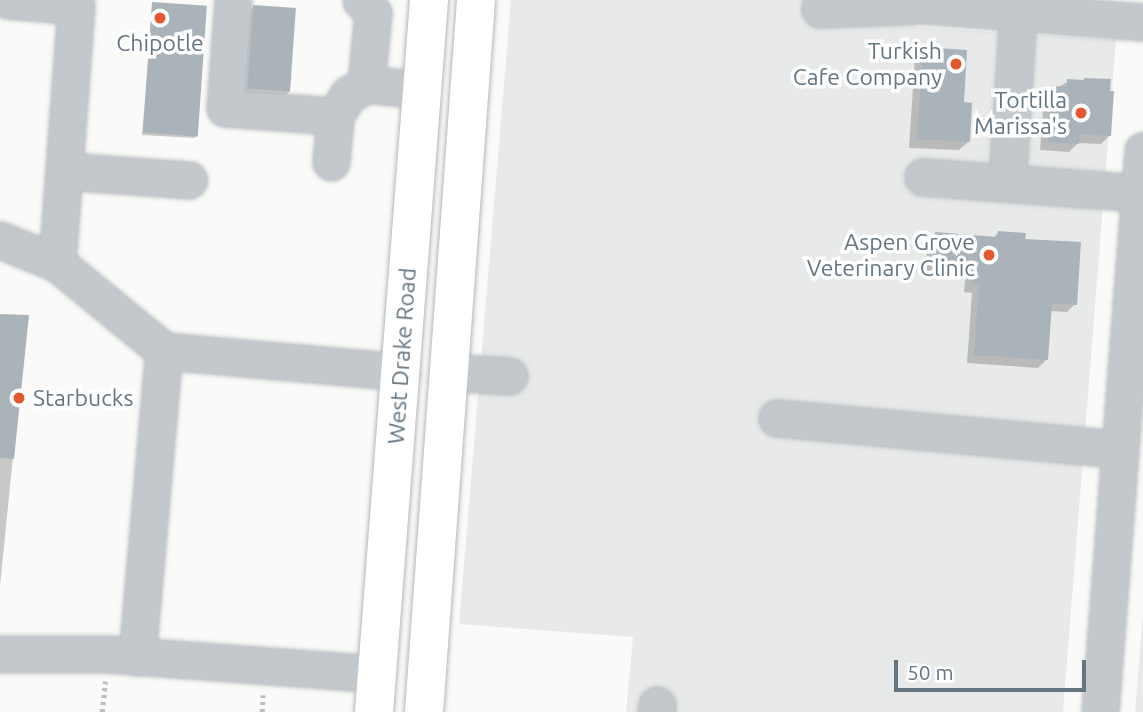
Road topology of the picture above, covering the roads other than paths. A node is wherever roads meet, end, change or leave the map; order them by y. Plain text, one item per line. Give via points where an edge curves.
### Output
1 (8, 0) edge
2 (233, 0) edge
3 (361, 0) edge
4 (429, 0) edge
5 (476, 0) edge
6 (822, 0) edge
7 (1018, 12) junction
8 (1143, 22) edge
9 (366, 84) junction
10 (421, 90) junction
11 (335, 116) junction
12 (1143, 152) edge
13 (331, 162) dead end
14 (64, 171) junction
15 (923, 177) dead end
16 (189, 180) dead end
17 (1007, 183) junction
18 (1140, 193) junction
19 (411, 235) junction
20 (1140, 237) edge
21 (0, 240) edge
22 (57, 263) junction
23 (164, 351) junction
24 (402, 372) junction
25 (448, 372) junction
26 (509, 376) dead end
27 (777, 418) dead end
28 (1128, 435) edge
29 (435, 562) junction
30 (0, 654) edge
31 (137, 657) junction
32 (377, 674) junction
33 (374, 712) edge
34 (424, 712) edge
35 (1100, 712) edge

1 - 14 street via 76,6
2 - 11 street via 225,108
3 - 9 street via 373,13
4 - 10 main road, West Drake Road
5 - 25 main road, West Drake Road
6 - 7 street via 820,9 922,5
7 - 8 street
7 - 17 street
9 - 10 street
9 - 11 street via 348,95
10 - 19 main road, West Drake Road
11 - 13 street
12 - 18 street
14 - 16 street
14 - 22 street
15 - 17 street
17 - 18 street
18 - 20 street
19 - 24 main road, West Drake Road
19 - 25 main road via 419,345 428,361
20 - 28 street
21 - 22 street
22 - 23 street
23 - 24 street
23 - 31 street
24 - 29 main road via 413,387 422,429 428,530
24 - 32 main road, West Drake Road
25 - 26 street
25 - 29 main road, West Drake Road
27 - 28 street
28 - 35 street
29 - 34 main road, West Drake Road
30 - 31 street
31 - 32 street
32 - 33 main road, West Drake Road

